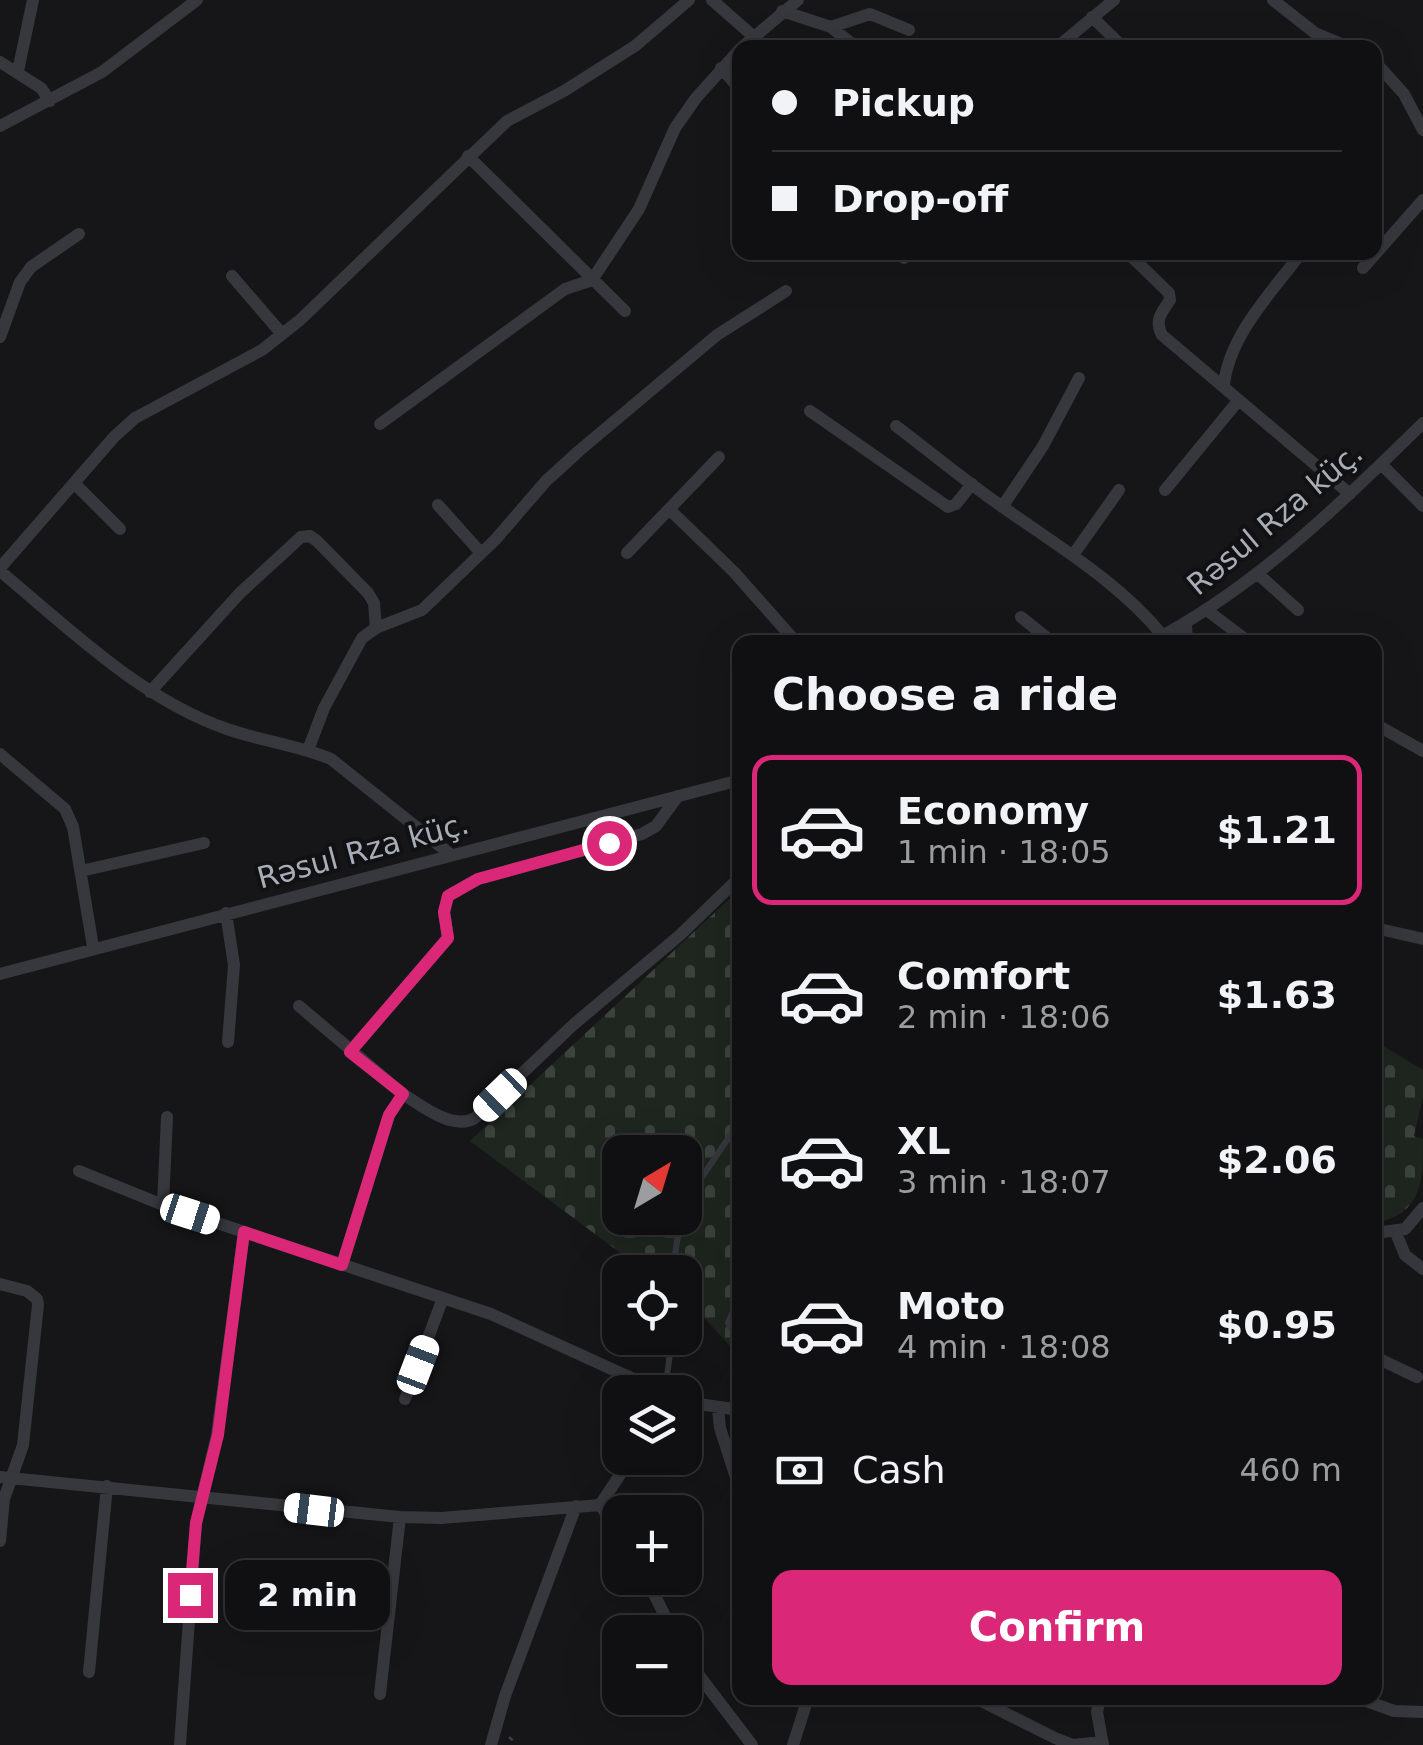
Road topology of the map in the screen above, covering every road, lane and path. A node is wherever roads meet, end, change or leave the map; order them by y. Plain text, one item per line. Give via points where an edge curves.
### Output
1 (33, 0) edge
2 (196, 0) edge
3 (689, 0) edge
4 (712, 0) edge
5 (798, 0) edge
6 (1114, 0) edge
7 (1273, 0) edge
8 (782, 11) junction
9 (1092, 17) junction
10 (831, 27) junction
11 (909, 30) dead end
12 (752, 36) junction
13 (748, 40) edge
14 (848, 40) edge
15 (1065, 40) edge
16 (1116, 40) edge
17 (1330, 40) edge
18 (732, 56) edge
19 (0, 62) edge
20 (721, 68) junction
21 (1382, 70) edge
22 (18, 71) junction
23 (732, 80) edge
24 (50, 100) junction
25 (0, 126) edge
26 (1423, 130) edge
27 (468, 156) junction
28 (1423, 200) edge
29 (79, 234) dead end
30 (1382, 246) edge
31 (1136, 260) edge
32 (1296, 260) edge
33 (1370, 260) edge
34 (1363, 268) dead end
35 (232, 276) dead end
36 (592, 280) junction
37 (786, 291) dead end
38 (625, 311) dead end
39 (282, 334) junction
40 (0, 338) edge
41 (1078, 378) dead end
42 (1224, 385) junction
43 (1238, 401) junction
44 (810, 411) dead end
45 (380, 424) dead end
46 (1423, 424) edge
47 (896, 426) dead end
48 (719, 458) dead end
49 (1381, 464) junction
50 (75, 484) junction
51 (972, 484) junction
52 (1118, 490) dead end
53 (1165, 490) dead end
54 (1350, 494) junction
55 (438, 505) dead end
56 (1423, 506) edge
57 (1002, 507) junction
58 (670, 510) junction
59 (120, 528) dead end
60 (481, 553) junction
61 (627, 553) dead end
62 (1072, 555) junction
63 (0, 569) edge
64 (1258, 574) junction
65 (1208, 610) junction
66 (1298, 610) dead end
67 (1021, 618) dead end
68 (1186, 624) junction
69 (376, 628) junction
70 (790, 635) edge
71 (1043, 635) edge
72 (1155, 635) edge
73 (1165, 635) edge
74 (1187, 635) edge
75 (1240, 635) edge
76 (150, 692) junction
77 (1382, 728) edge
78 (308, 750) junction
79 (1423, 750) edge
80 (0, 754) edge
81 (732, 782) edge
82 (678, 796) junction
83 (204, 843) dead end
84 (450, 854) junction
85 (81, 870) junction
86 (732, 886) edge
87 (226, 913) junction
88 (1382, 929) edge
89 (1423, 938) edge
90 (94, 947) junction
91 (0, 974) edge
92 (298, 1006) dead end
93 (228, 1042) dead end
94 (350, 1052) junction
95 (403, 1094) junction
96 (167, 1117) dead end
97 (732, 1133) edge
98 (79, 1171) dead end
99 (702, 1177) edge
100 (163, 1204) junction
101 (1423, 1208) edge
102 (244, 1232) junction
103 (1396, 1232) junction
104 (1382, 1233) edge
105 (342, 1265) junction
106 (1423, 1270) edge
107 (0, 1284) edge
108 (443, 1298) junction
109 (1382, 1360) edge
110 (625, 1375) edge
111 (1417, 1377) dead end
112 (405, 1399) dead end
113 (702, 1406) edge
114 (718, 1409) junction
115 (732, 1410) edge
116 (732, 1465) edge
117 (620, 1475) edge
118 (7, 1477) edge
119 (107, 1486) junction
120 (204, 1496) junction
121 (600, 1504) junction
122 (576, 1506) junction
123 (602, 1507) edge
124 (400, 1517) junction
125 (0, 1541) edge
126 (88, 1672) dead end
127 (702, 1679) edge
128 (380, 1694) dead end
129 (806, 1705) edge
130 (989, 1705) edge
131 (1099, 1705) edge
132 (1377, 1705) edge
133 (1423, 1712) edge
134 (1102, 1744) edge
135 (180, 1745) edge
136 (491, 1745) edge
137 (752, 1745) edge
138 (793, 1745) edge

1 - 22 street
2 - 24 street via 102,72
3 - 27 street via 635,46 507,121
4 - 12 street
5 - 8 street
6 - 9 street
7 - 17 street
8 - 10 street
8 - 12 street
9 - 15 street
9 - 16 street
10 - 11 street via 870,14
10 - 14 street
12 - 13 street
18 - 20 street
19 - 22 street
20 - 23 street
20 - 36 street via 675,128 638,209
21 - 26 street
22 - 24 street
24 - 25 street
27 - 36 street
27 - 39 street
28 - 30 street
29 - 40 street via 31,267
31 - 42 street via 1169,294 1158,318 1162,334
32 - 42 street via 1241,334
33 - 34 street
35 - 39 street
36 - 38 street
36 - 45 street via 565,290
37 - 60 street via 717,336 580,450
39 - 50 street via 237,366 135,418
41 - 57 street
42 - 43 street
43 - 53 street
43 - 54 street
44 - 51 street via 948,506
46 - 49 street, Rəsul Rza küç.
47 - 51 street
48 - 58 street
49 - 54 street, Rəsul Rza küç.
49 - 56 street
50 - 59 street
50 - 63 street
51 - 57 street
52 - 62 street
54 - 64 street, Rəsul Rza küç.
55 - 60 street
57 - 62 street
58 - 61 street
58 - 70 street
60 - 69 street via 422,610
62 - 72 street via 1143,611
63 - 76 street
64 - 65 street, Rəsul Rza küç.
64 - 66 street
65 - 68 street, Rəsul Rza küç.
65 - 75 street
67 - 71 street
68 - 73 street, Rəsul Rza küç.
68 - 74 street
69 - 76 street via 368,594 317,541 301,537
69 - 78 street via 354,648
76 - 78 street via 226,729
77 - 79 street
78 - 84 street via 346,770
80 - 85 street via 65,809
81 - 82 street, Rəsul Rza küç.
82 - 84 street, Rəsul Rza küç.
82 - 94 street via 642,834 478,879 448,896 448,938
83 - 85 street
84 - 87 street, Rəsul Rza küç.
85 - 90 street
86 - 95 street via 475,1118 456,1123
87 - 90 street, Rəsul Rza küç.
87 - 93 street via 234,965
88 - 89 street
90 - 91 street, Rəsul Rza küç.
92 - 94 street
94 - 95 street
95 - 105 street via 389,1115
96 - 100 street
97 - 99 lane
98 - 100 street
100 - 102 street
101 - 103 street
102 - 105 street
102 - 120 street
103 - 104 street
103 - 106 street via 1405,1255
105 - 108 street
107 - 118 street via 27,1290 38,1305 23,1445
108 - 110 street
108 - 112 street
109 - 111 street
113 - 114 street
114 - 115 street
114 - 116 street
117 - 121 street
118 - 119 street
118 - 125 street
119 - 120 street
119 - 126 street
120 - 124 street
120 - 135 street via 192,1557
121 - 122 street
121 - 123 street
122 - 124 street
122 - 136 street
124 - 128 street
127 - 137 street
129 - 138 street
130 - 134 street via 1055,1738
131 - 134 street
132 - 133 street

